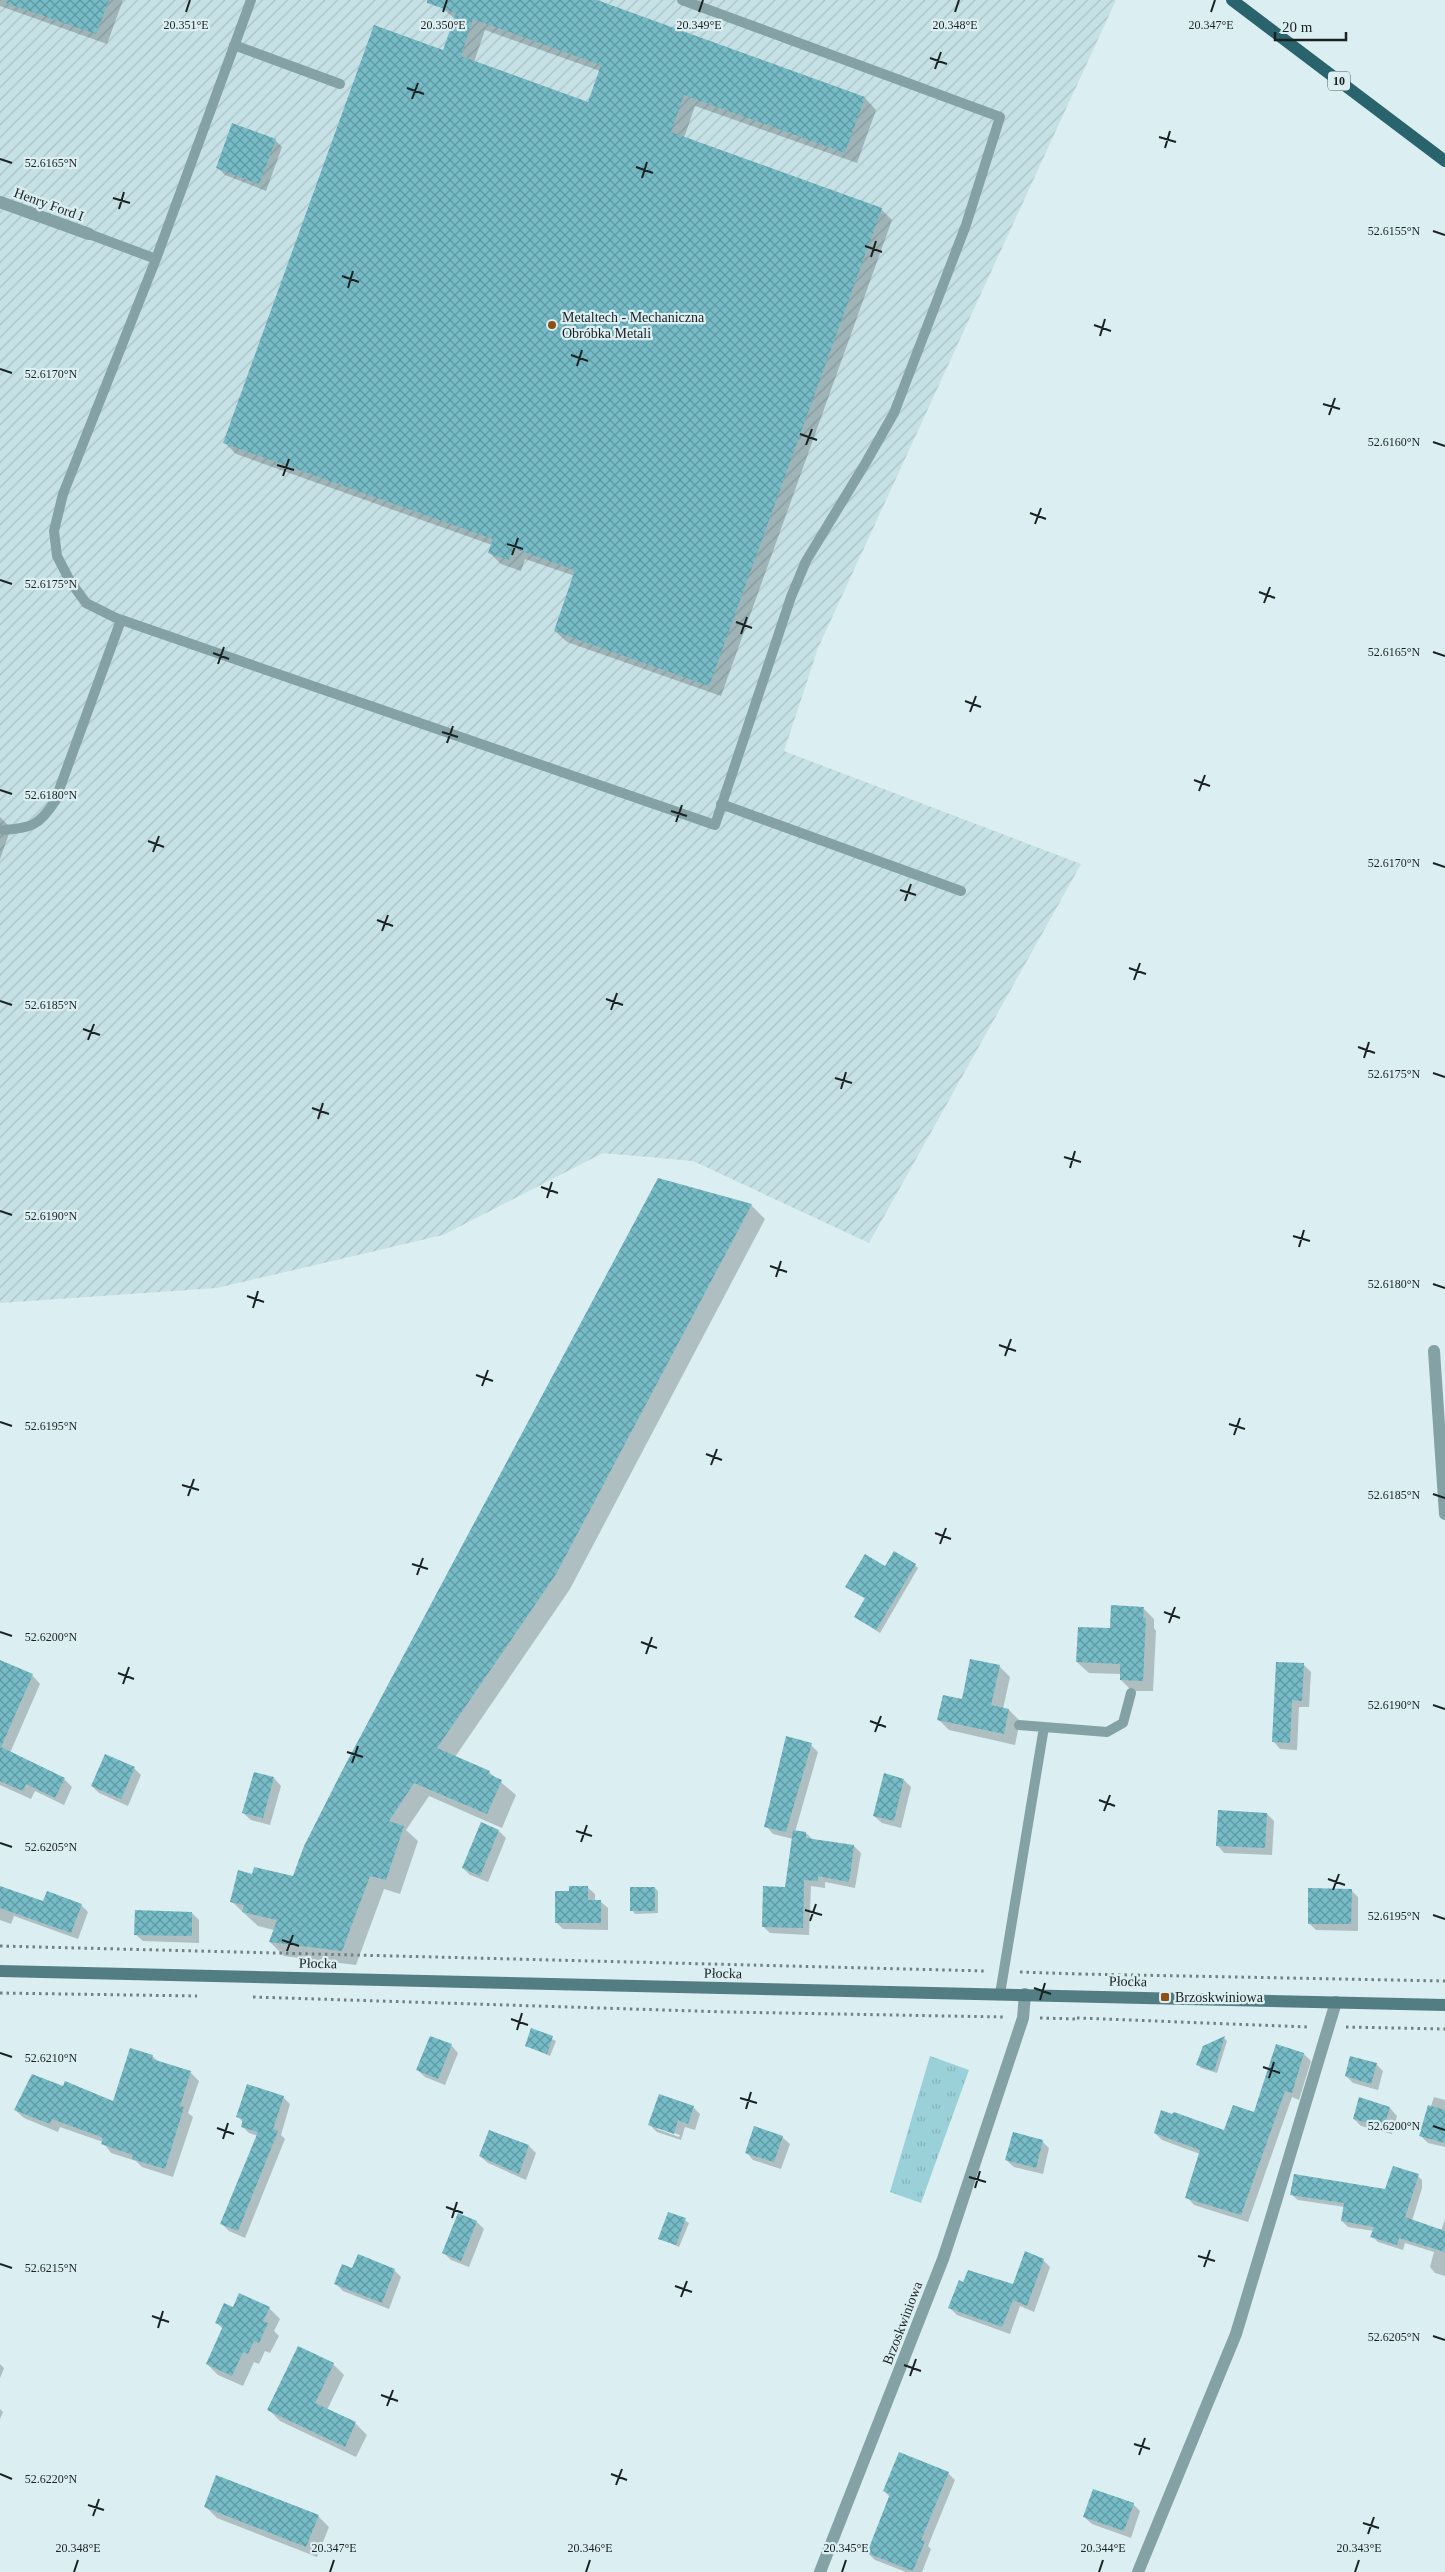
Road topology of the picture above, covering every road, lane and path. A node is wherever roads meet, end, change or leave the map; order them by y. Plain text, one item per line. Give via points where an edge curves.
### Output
1 (251, 0) edge
2 (682, 0) edge
3 (1232, 0) edge
4 (699, 2) edge
5 (234, 45) junction
6 (340, 84) dead end
7 (1445, 161) edge
8 (0, 202) edge
9 (88, 234) joint
10 (156, 259) junction
11 (121, 620) junction
12 (722, 804) junction
13 (3, 830) dead end
14 (961, 891) dead end
15 (1434, 1351) dead end
16 (1445, 1514) edge
17 (1131, 1693) dead end
18 (1019, 1725) dead end
19 (1044, 1727) junction
20 (0, 1946) edge
21 (0, 1970) edge
22 (1002, 1972) junction
23 (1079, 1974) dead end
24 (0, 1993) edge
25 (1000, 1994) junction
26 (1025, 1994) junction
27 (199, 1996) dead end
28 (248, 1997) dead end
29 (1336, 2002) junction
30 (1445, 2005) edge
31 (1023, 2018) junction
32 (1077, 2019) dead end
33 (820, 2572) edge
34 (1138, 2572) edge

1 - 5 lane
2 - 4 lane
3 - 7 main road, 10
4 - 12 lane via 1000,116 966,225 894,413 802,570
5 - 6 lane
5 - 10 lane
8 - 9 street, Henry Ford I
9 - 10 lane
10 - 11 lane via 62,494 54,531 57,556 86,603
11 - 12 lane via 714,825
11 - 13 lane via 55,801 40,821 28,828
12 - 14 lane
15 - 16 street
17 - 19 lane via 1123,1723 1107,1732
18 - 19 lane
19 - 22 lane
20 - 22 path
21 - 25 street, Płocka
22 - 23 path
22 - 25 lane
24 - 27 path
25 - 26 street, Płocka
26 - 29 street, Płocka
26 - 31 street, Brzoskwiniowa
28 - 31 path
29 - 30 street, Płocka
29 - 34 street via 1236,2334
31 - 32 path
31 - 33 street, Brzoskwiniowa via 943,2259

